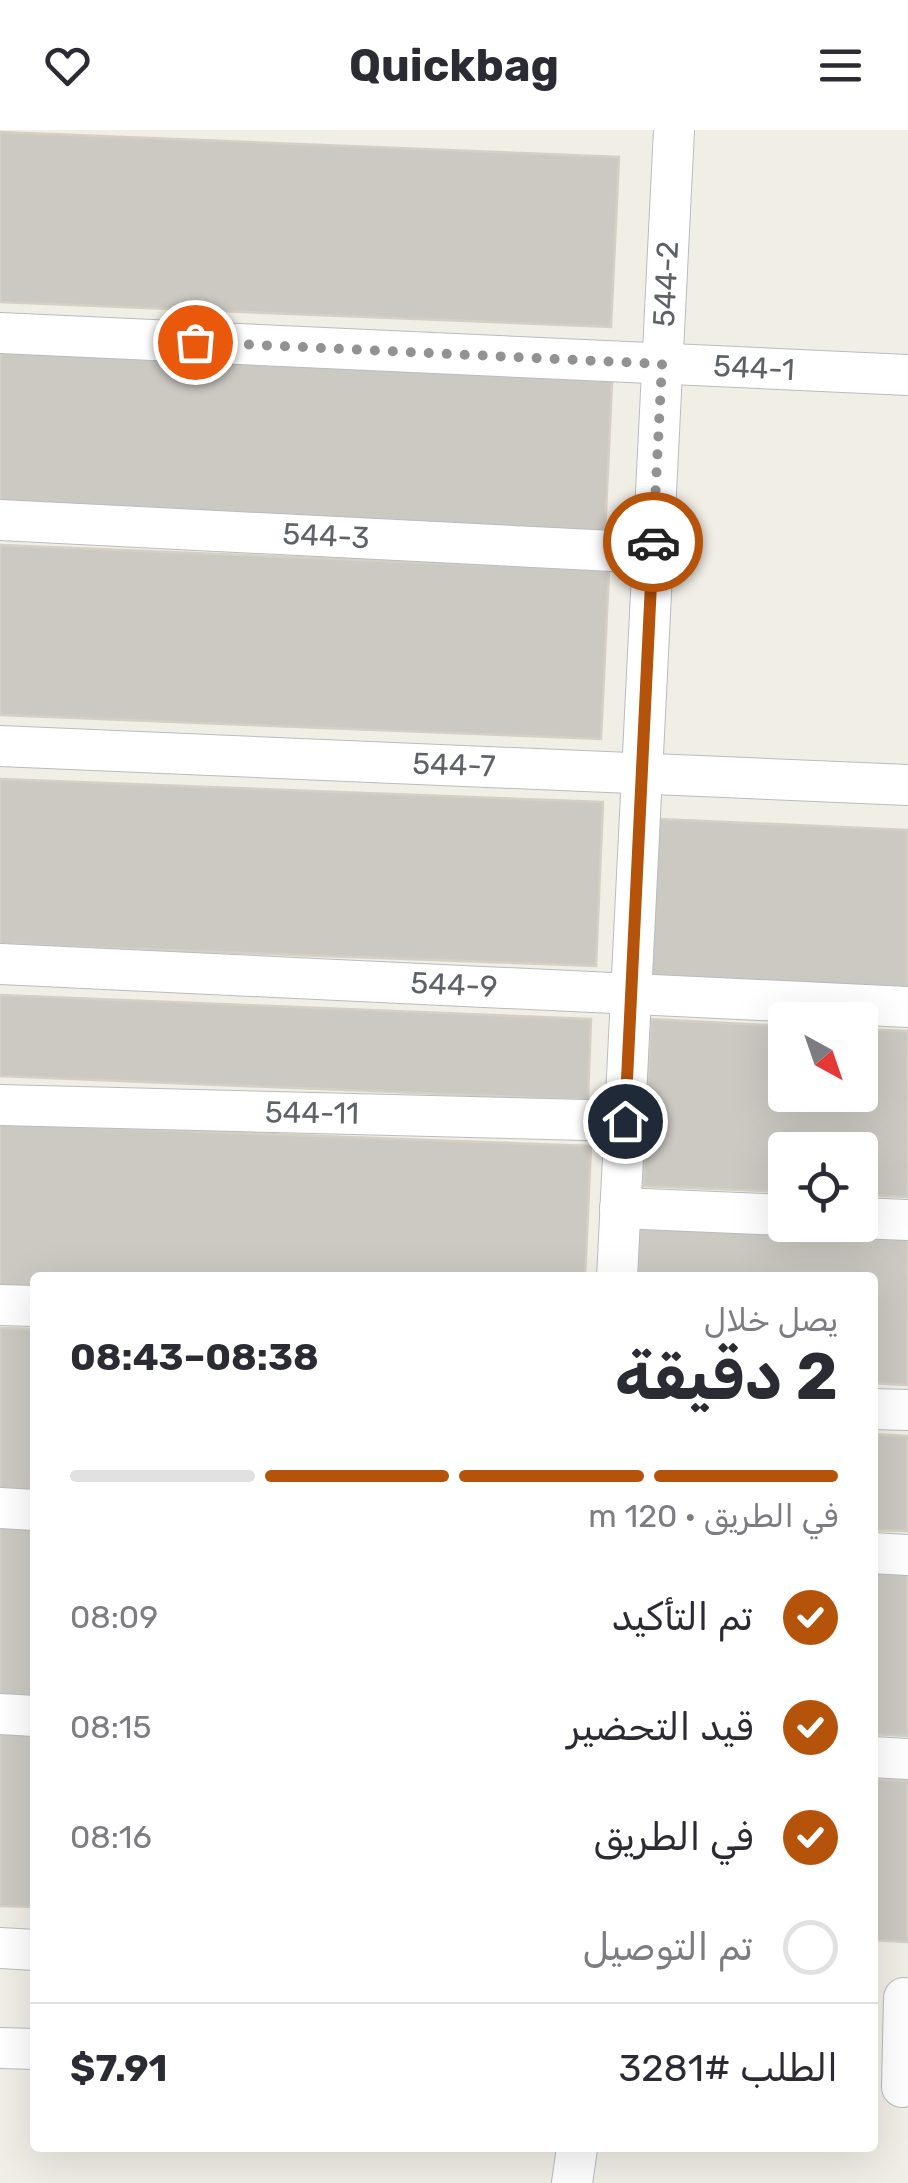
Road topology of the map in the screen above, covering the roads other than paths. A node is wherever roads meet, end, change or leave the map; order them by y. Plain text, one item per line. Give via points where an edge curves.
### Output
1 (674, 130) edge
2 (0, 333) edge
3 (662, 364) junction
4 (908, 376) edge
5 (0, 520) edge
6 (652, 553) junction
7 (0, 746) edge
8 (642, 774) junction
9 (908, 785) edge
10 (0, 964) edge
11 (631, 994) junction
12 (908, 1007) edge
13 (0, 1105) edge
14 (625, 1121) junction
15 (620, 1208) junction
16 (768, 1213) edge
17 (878, 1219) edge
18 (908, 1220) edge
19 (617, 1272) edge
20 (0, 1305) edge
21 (30, 1306) edge
22 (878, 1409) edge
23 (908, 1410) edge
24 (0, 1508) edge
25 (30, 1510) edge
26 (878, 1554) edge
27 (908, 1555) edge
28 (0, 1714) edge
29 (30, 1716) edge
30 (878, 1758) edge
31 (908, 1759) edge
32 (0, 1948) edge
33 (30, 1950) edge
34 (895, 1997) edge
35 (0, 2048) edge
36 (30, 2049) edge
37 (894, 2086) edge
38 (577, 2152) edge
39 (572, 2183) edge

1 - 3 street, 544-2
2 - 3 street, 544-1
3 - 4 street, 544-1
3 - 6 street, 544-2
5 - 6 street, 544-3
6 - 8 street, 544-2
7 - 8 street, 544-7
8 - 9 street, 544-7
8 - 11 street, 544-2
10 - 11 street, 544-9
11 - 12 street, 544-9
11 - 14 street, 544-2
13 - 14 street, 544-11
14 - 15 street, 544-2
15 - 16 street
15 - 19 street, 544-2
17 - 18 street
20 - 21 street
22 - 23 street
24 - 25 street
26 - 27 street
28 - 29 street
30 - 31 street
32 - 33 street
34 - 37 street
35 - 36 street
38 - 39 street

